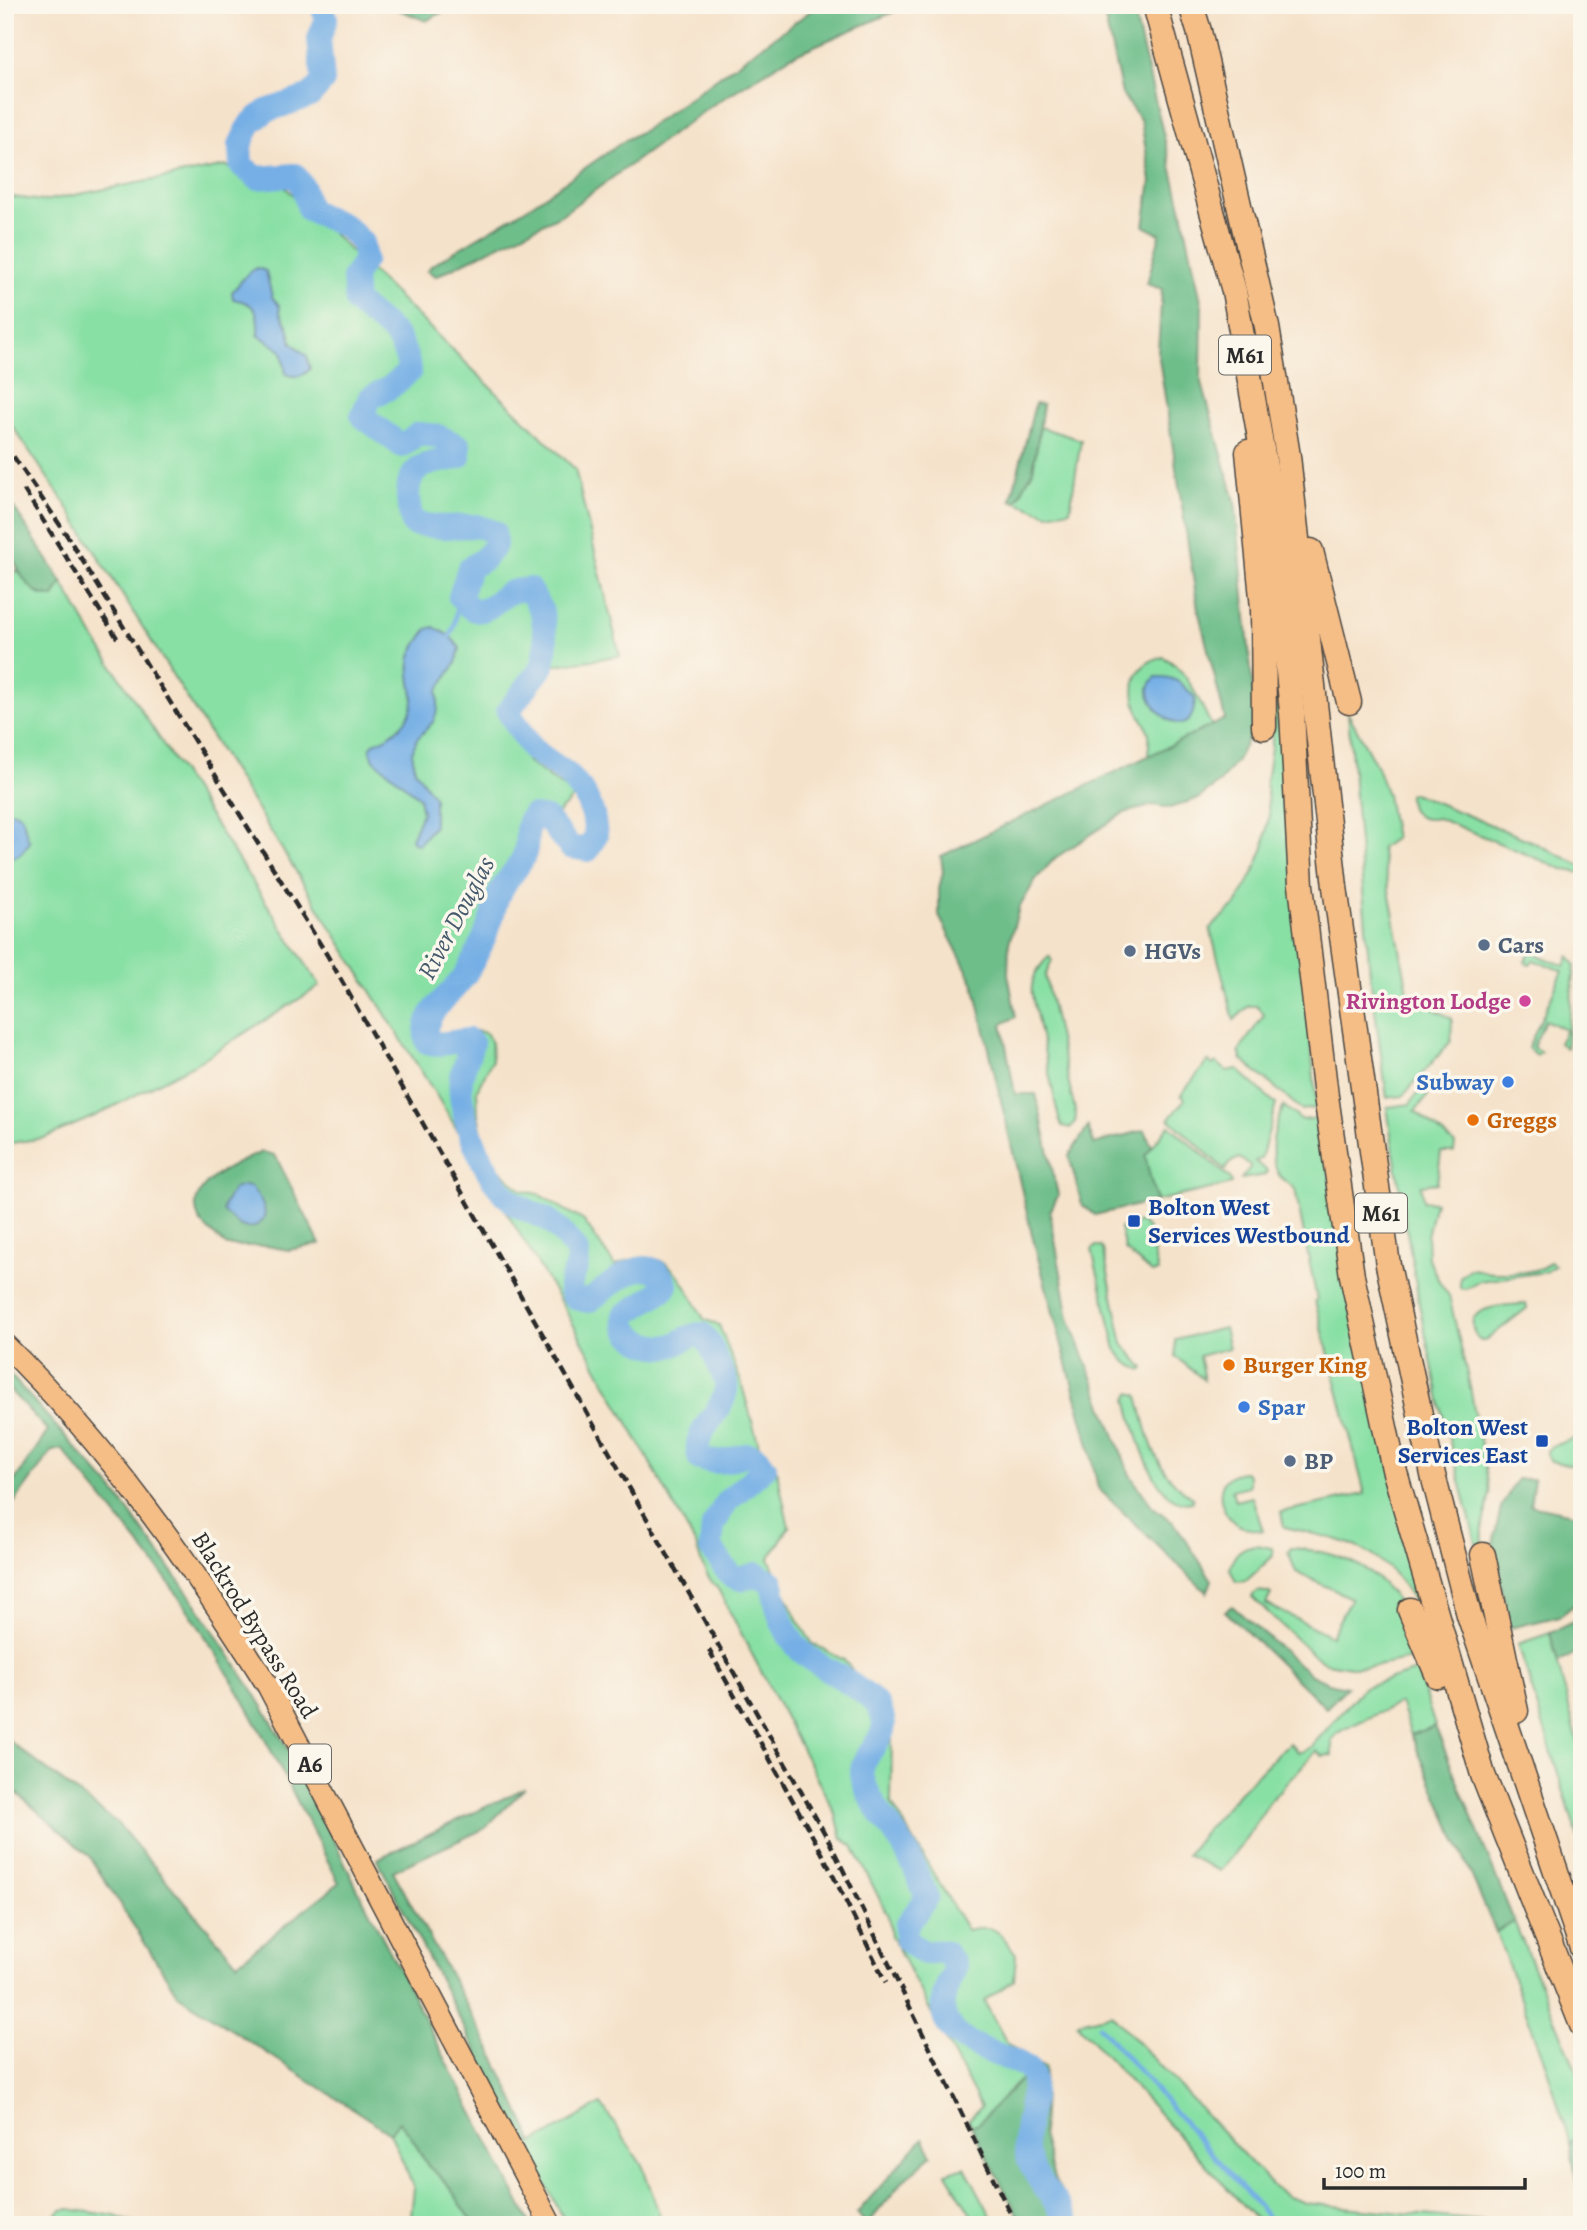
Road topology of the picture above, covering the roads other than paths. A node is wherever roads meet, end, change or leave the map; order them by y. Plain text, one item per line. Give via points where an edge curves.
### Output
1 (1155, 5) edge
2 (1191, 5) edge
3 (1234, 291) junction
4 (1288, 456) junction
5 (1349, 702) dead end
6 (1264, 727) dead end
7 (5, 1345) edge
8 (1483, 1555) dead end
9 (1410, 1610) dead end
10 (1511, 1848) junction
11 (1559, 1885) junction
12 (1582, 1948) edge
13 (1582, 2025) edge
14 (551, 2225) edge

1 - 3 highway, M61
2 - 4 highway, M61 via 1267,327
3 - 6 highway via 1263,608
3 - 10 highway, M61 via 1272,506 1292,712 1301,885 1352,1276 1410,1530 1483,1775
4 - 5 highway
4 - 11 highway, M61 via 1335,887 1388,1265 1433,1475 1469,1615
7 - 14 main road, Blackrod Bypass Road / A6 via 90,1438 169,1536 225,1616 268,1686
8 - 11 highway
9 - 10 highway
10 - 13 highway, M61
11 - 12 highway, M61

